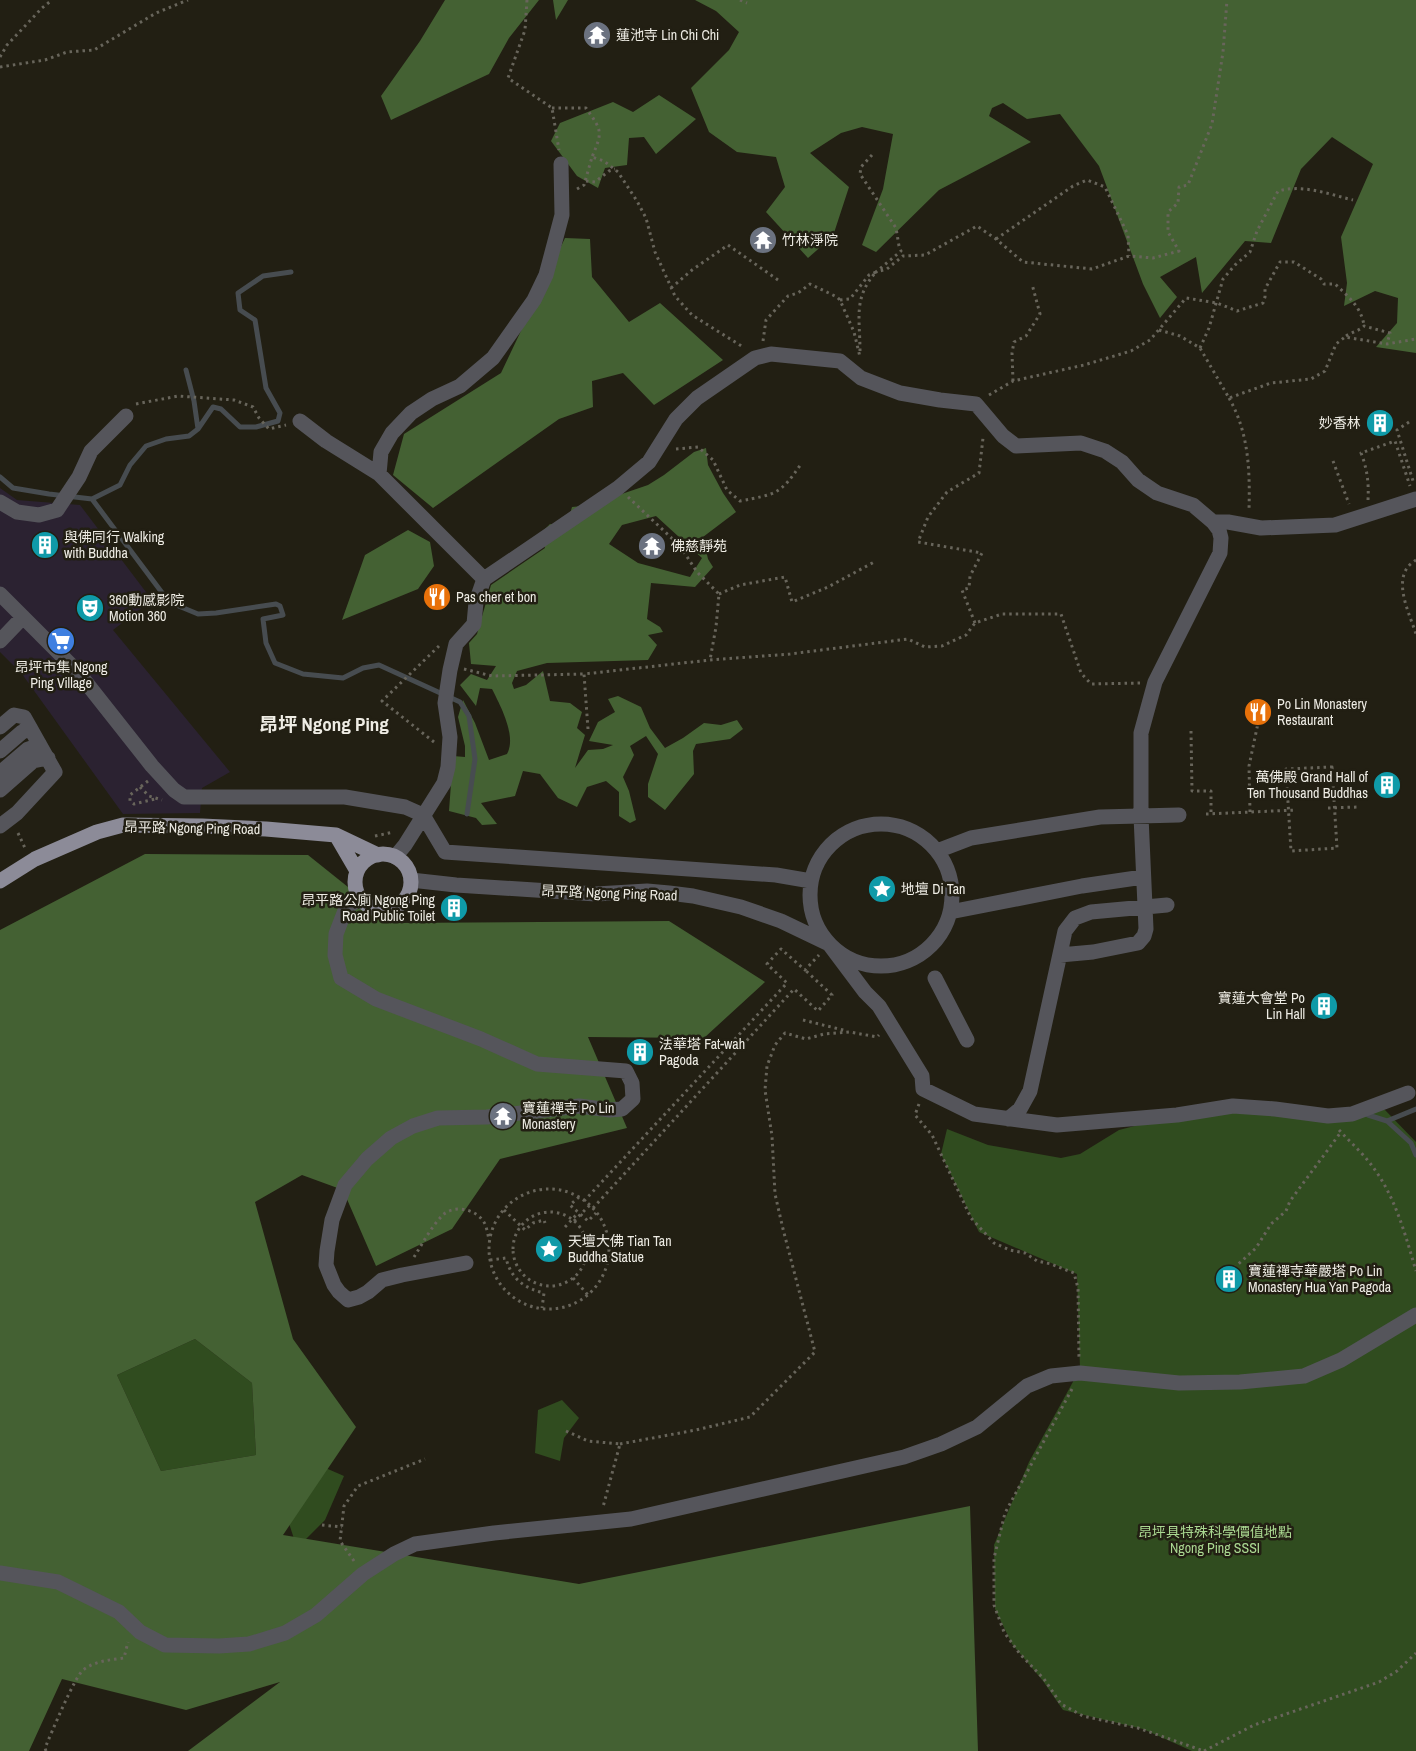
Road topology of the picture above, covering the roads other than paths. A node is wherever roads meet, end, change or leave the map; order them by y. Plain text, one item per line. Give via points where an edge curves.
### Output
1 (561, 164) road end
2 (126, 416) road end
3 (300, 421) road end
4 (379, 474) junction
5 (1415, 496) edge
6 (0, 502) edge
7 (1213, 522) junction
8 (484, 579) junction
9 (0, 594) edge
10 (23, 617) junction
11 (0, 641) edge
12 (0, 727) edge
13 (31, 729) junction
14 (40, 745) junction
15 (0, 751) edge
16 (48, 758) junction
17 (0, 772) edge
18 (0, 790) edge
19 (423, 815) junction
20 (1180, 815) dead end
21 (1141, 816) junction
22 (0, 826) edge
23 (336, 836) junction
24 (937, 851) junction
25 (378, 855) junction
26 (395, 857) junction
27 (358, 871) junction
28 (1143, 877) junction
29 (411, 880) junction
30 (0, 881) edge
31 (811, 881) junction
32 (360, 898) junction
33 (1167, 905) dead end
34 (1145, 908) junction
35 (950, 912) junction
36 (829, 944) junction
37 (1060, 955) junction
38 (935, 978) dead end
39 (967, 1040) dead end
40 (1408, 1093) dead end
41 (1008, 1120) junction
42 (466, 1263) dead end
43 (1416, 1315) edge
44 (0, 1573) edge

1 - 4 street via 562,215 546,275 534,300 493,358 460,386 411,413 392,433 381,452
2 - 6 street via 91,451 79,477 57,510 39,515 16,512
3 - 4 street via 326,442
4 - 8 street
5 - 7 street via 1335,525 1261,528
7 - 8 street via 1193,505 1157,493 1106,451 1081,443 1016,446 1003,436 976,404 900,393 861,378 840,361 771,354 760,357 697,398 676,419 649,462 618,488
7 - 21 street via 1221,538 1220,553 1155,682 1141,733
8 - 19 street via 476,602 474,624 456,644 448,684 445,703 450,737 444,783
9 - 10 street
10 - 11 street
10 - 19 street via 78,671 158,773 184,797 345,797 406,807
12 - 13 street via 14,715 24,717
13 - 14 street
13 - 15 street via 22,732
14 - 16 street
14 - 17 street via 28,749
16 - 18 street via 33,761
16 - 22 street via 55,772
19 - 26 street
19 - 31 street via 445,852 776,875
20 - 21 street
21 - 24 street via 1100,817 971,838
21 - 28 street
23 - 25 main road, 昂平路 Ngong Ping Road
23 - 27 main road
23 - 30 main road, 昂平路 Ngong Ping Road via 238,828 123,825 97,832 35,859
24 - 31 street via 922,837 904,828 884,824 864,826 845,834 830,846 818,862
24 - 35 street via 947,870 952,891
25 - 26 main road
25 - 27 main road via 366,860
26 - 29 main road via 406,866
27 - 32 main road via 355,885
28 - 34 street
28 - 35 street
29 - 32 main road via 409,894 393,909 371,908
29 - 36 street, 昂平路 Ngong Ping Road via 548,892 647,891 693,896 741,907 781,921
31 - 36 street via 810,904 816,926
32 - 42 street via 346,908 336,934 335,955 341,978 376,999 481,1038 537,1064 626,1071 632,1083 633,1099 622,1109 579,1106 487,1118 438,1118 413,1126 373,1154 344,1185 332,1220 326,1265 334,1285 348,1300 358,1298 382,1280
33 - 34 street
34 - 37 street via 1091,912 1075,918 1066,931
34 - 37 street via 1146,929 1138,943
35 - 36 street via 942,932 928,948 909,960 888,966 846,957
36 - 41 street via 879,1006 922,1076 923,1089 974,1114
37 - 41 street via 1030,1091 1020,1109
38 - 39 street
40 - 41 street via 1352,1114 1328,1116 1232,1106 1177,1115 1057,1125
43 - 44 street via 1341,1360 1304,1376 1179,1383 1080,1373 1051,1376 1027,1386 977,1426 904,1457 631,1519 415,1544 363,1574 316,1614 285,1633 249,1644 165,1645 140,1632 119,1612 58,1582

